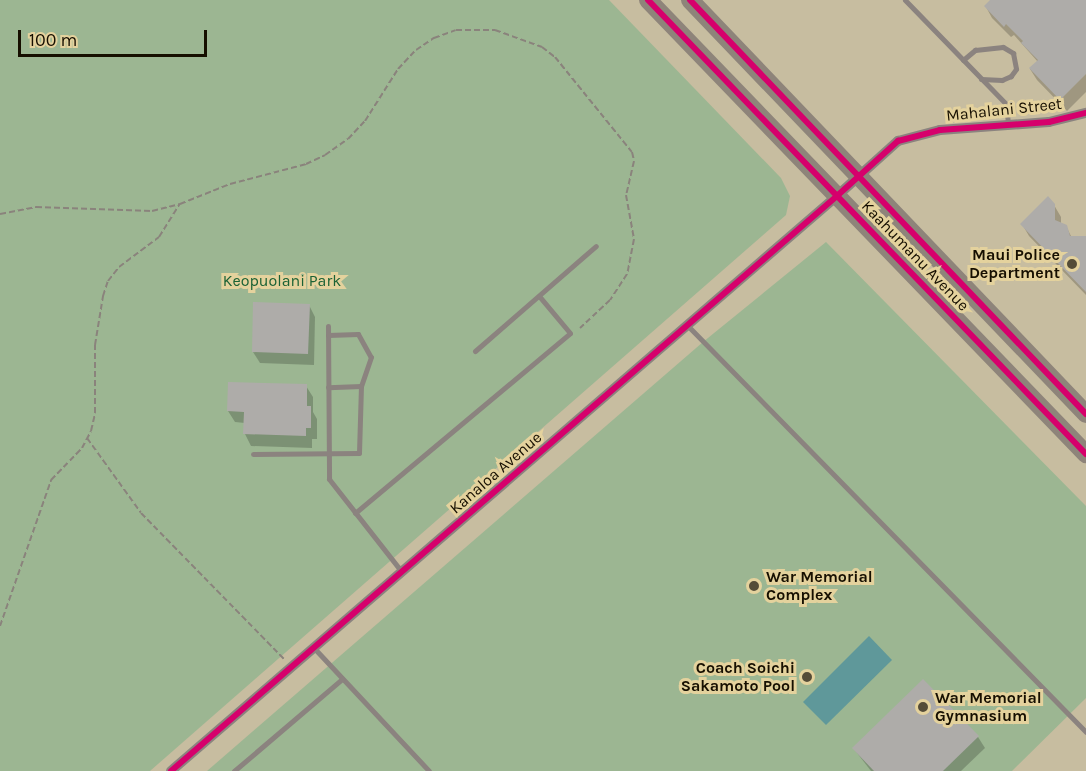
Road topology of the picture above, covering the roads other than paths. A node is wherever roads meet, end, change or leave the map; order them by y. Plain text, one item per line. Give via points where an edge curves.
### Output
1 (648, 0) edge
2 (690, 0) edge
3 (905, 0) edge
4 (963, 60) junction
5 (981, 79) junction
6 (1086, 113) edge
7 (1008, 126) junction
8 (859, 176) junction
9 (838, 195) junction
10 (596, 246) dead end
11 (538, 296) junction
12 (687, 325) junction
13 (328, 326) dead end
14 (328, 335) junction
15 (475, 351) dead end
16 (361, 386) junction
17 (328, 387) junction
18 (1086, 414) edge
19 (253, 454) dead end
20 (1086, 454) edge
21 (328, 455) junction
22 (355, 513) junction
23 (402, 572) junction
24 (314, 648) junction
25 (342, 680) junction
26 (1086, 732) edge
27 (172, 770) edge
28 (234, 771) edge
29 (429, 771) edge

1 - 9 main road, Kaahumanu Avenue
2 - 8 main road, Kaahumanu Avenue
3 - 4 lane
4 - 5 lane
4 - 5 lane via 975,50 1002,47 1012,53 1016,69 1011,75 1002,80
5 - 7 lane via 1006,104
6 - 7 street, Mahalani Street
7 - 8 street, Mahalani Street via 940,130 908,137 890,147
8 - 9 street, Mahalani Street
8 - 18 main road, Kaahumanu Avenue
9 - 12 street, Kanaloa Avenue
9 - 20 main road, Kaahumanu Avenue
10 - 11 lane
11 - 15 lane
11 - 22 lane via 570,333
12 - 23 street, Kanaloa Avenue
12 - 26 lane
13 - 14 lane
14 - 16 lane via 358,334 371,357
14 - 17 lane
16 - 17 lane
16 - 21 lane via 359,453
17 - 21 lane
19 - 21 lane
21 - 22 lane via 328,479
22 - 23 lane
23 - 24 street, Kanaloa Avenue
24 - 25 lane
24 - 27 street, Kanaloa Avenue
25 - 28 lane
25 - 29 lane

